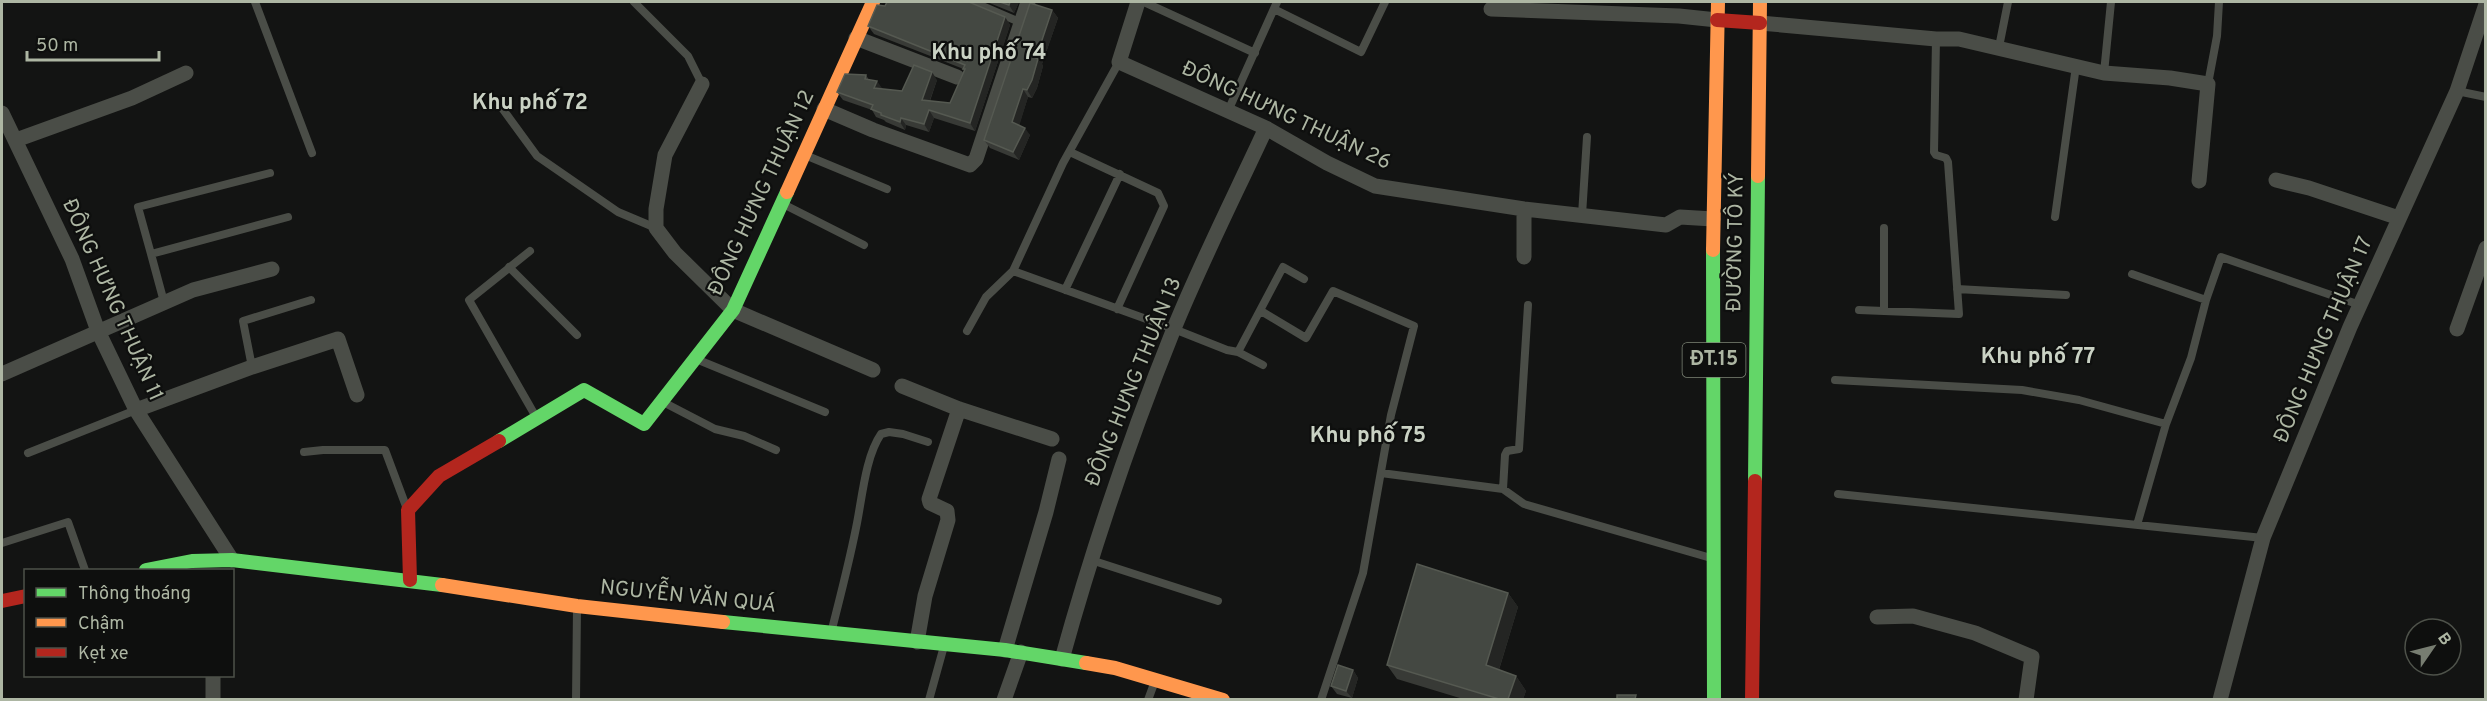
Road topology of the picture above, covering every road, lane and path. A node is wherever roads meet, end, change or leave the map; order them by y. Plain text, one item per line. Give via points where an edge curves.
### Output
1 (255, 2) edge
2 (634, 2) edge
3 (873, 2) edge
4 (973, 2) edge
5 (1028, 2) edge
6 (1138, 2) edge
7 (1144, 2) edge
8 (1385, 2) edge
9 (1718, 2) edge
10 (1760, 2) edge
11 (2008, 2) edge
12 (2111, 2) edge
13 (2219, 2) edge
14 (2486, 4) edge
15 (1276, 5) edge
16 (1491, 9) dead end
17 (1717, 20) junction
18 (1022, 23) junction
19 (1760, 23) junction
20 (856, 38) junction
21 (1936, 39) junction
22 (1999, 47) junction
23 (1254, 53) junction
24 (1119, 62) junction
25 (2076, 66) junction
26 (186, 73) dead end
27 (2104, 73) junction
28 (957, 77) dead end
29 (702, 84) joint
30 (2208, 84) junction
31 (2457, 91) junction
32 (2486, 97) edge
33 (499, 104) dead end
34 (824, 109) junction
35 (1228, 111) junction
36 (2, 113) edge
37 (1266, 128) junction
38 (1587, 136) dead end
39 (16, 140) junction
40 (1070, 152) junction
41 (312, 153) dead end
42 (804, 154) junction
43 (270, 173) dead end
44 (1120, 174) junction
45 (2276, 180) dead end
46 (2199, 181) dead end
47 (887, 189) dead end
48 (781, 203) junction
49 (1524, 209) junction
50 (1582, 215) junction
51 (288, 217) dead end
52 (2055, 217) dead end
53 (2399, 218) junction
54 (1713, 219) junction
55 (656, 228) junction
56 (1884, 228) dead end
57 (864, 245) dead end
58 (2486, 248) edge
59 (530, 251) dead end
60 (152, 254) junction
61 (1524, 257) dead end
62 (509, 267) junction
63 (272, 269) dead end
64 (1013, 271) junction
65 (2132, 274) dead end
66 (1304, 279) dead end
67 (1957, 289) junction
68 (1065, 290) junction
69 (2066, 295) dead end
70 (311, 300) dead end
71 (2206, 300) junction
72 (165, 302) junction
73 (1528, 305) dead end
74 (2360, 306) junction
75 (1117, 309) junction
76 (733, 310) junction
77 (1859, 310) dead end
78 (1261, 311) junction
79 (1884, 311) junction
80 (1174, 329) junction
81 (2457, 329) dead end
82 (98, 331) junction
83 (967, 331) dead end
84 (577, 335) dead end
85 (1238, 352) junction
86 (695, 358) junction
87 (1263, 365) dead end
88 (252, 366) junction
89 (873, 370) dead end
90 (2, 374) edge
91 (1835, 380) dead end
92 (902, 386) dead end
93 (357, 395) dead end
94 (661, 401) junction
95 (959, 409) junction
96 (136, 410) junction
97 (825, 412) dead end
98 (536, 417) junction
99 (2166, 424) junction
100 (1052, 438) dead end
101 (928, 442) dead end
102 (776, 450) dead end
103 (304, 452) dead end
104 (28, 453) dead end
105 (1059, 459) dead end
106 (1381, 473) junction
107 (1503, 489) junction
108 (1838, 494) dead end
109 (408, 510) junction
110 (2137, 525) junction
111 (2263, 538) junction
112 (2, 543) edge
113 (1715, 559) junction
114 (232, 560) junction
115 (1089, 560) junction
116 (193, 566) edge
117 (85, 569) edge
118 (158, 569) edge
119 (410, 580) junction
120 (24, 596) edge
121 (2, 601) edge
122 (1218, 601) dead end
123 (577, 606) junction
124 (1877, 617) dead end
125 (831, 634) junction
126 (917, 642) junction
127 (945, 644) junction
128 (1005, 650) junction
129 (1021, 652) junction
130 (1062, 659) junction
131 (213, 677) edge
132 (1156, 680) junction
133 (213, 699) edge
134 (576, 699) edge
135 (929, 699) edge
136 (1004, 699) edge
137 (1148, 699) edge
138 (1223, 699) edge
139 (1322, 699) edge
140 (1714, 699) edge
141 (1752, 699) edge
142 (2026, 699) edge
143 (2220, 699) edge

1 - 41 lane
2 - 29 lane via 688,56
3 - 20 main road, ĐÔNG HƯNG THUẬN 12
4 - 18 lane
5 - 18 street
6 - 24 street
7 - 23 lane
8 - 15 lane via 1361,52
9 - 17 main road, ĐƯỜNG TÔ KÝ / ĐT.15
10 - 19 main road, ĐƯỜNG TÔ KÝ / ĐT.15
11 - 22 lane
12 - 27 lane
13 - 30 lane
14 - 31 street, ĐÔNG HƯNG THUẬN 17
15 - 23 lane
16 - 17 street
17 - 19 main road
17 - 54 main road, ĐƯỜNG TÔ KÝ / ĐT.15
18 - 34 street via 976,159 970,165
19 - 21 street
19 - 141 main road, ĐƯỜNG TÔ KÝ / ĐT.15
20 - 28 street
20 - 34 main road, ĐÔNG HƯNG THUẬN 12
21 - 22 street
21 - 67 lane via 1934,152 1948,162
22 - 25 street
23 - 35 lane
24 - 35 street, ĐÔNG HƯNG THUẬN 26
24 - 40 lane
25 - 27 street
25 - 52 lane
26 - 39 street via 132,98
27 - 30 street
29 - 55 street via 665,155
30 - 46 street
31 - 32 lane
31 - 53 street, ĐÔNG HƯNG THUẬN 17
33 - 55 lane via 537,156 618,212
34 - 42 main road, ĐÔNG HƯNG THUẬN 12
35 - 37 street, ĐÔNG HƯNG THUẬN 26
36 - 39 street, ĐÔNG HƯNG THUẬN 11
37 - 49 street, ĐÔNG HƯNG THUẬN 26 via 1375,186
37 - 80 street, ĐÔNG HƯNG THUẬN 13
38 - 50 lane
39 - 82 street, ĐÔNG HƯNG THUẬN 11 via 72,259
40 - 44 lane
40 - 64 lane
42 - 47 lane
42 - 48 main road, ĐÔNG HƯNG THUẬN 12
43 - 60 lane via 138,207
44 - 68 lane
44 - 75 lane via 1158,193 1164,206
45 - 53 street
48 - 57 lane
48 - 76 main road, ĐÔNG HƯNG THUẬN 12
49 - 50 street, ĐÔNG HƯNG THUẬN 26
49 - 61 street
50 - 54 street, ĐÔNG HƯNG THUẬN 26 via 1666,225 1680,218
51 - 60 lane
53 - 74 street, ĐÔNG HƯNG THUẬN 17
54 - 113 main road, ĐƯỜNG TÔ KÝ / ĐT.15
55 - 76 street via 675,253
56 - 79 lane
58 - 81 street
59 - 62 lane
60 - 72 lane
62 - 84 lane
62 - 98 lane via 469,300
63 - 72 street via 223,280
64 - 68 lane
64 - 83 lane via 986,297
65 - 71 lane
66 - 78 lane via 1282,267
67 - 69 lane
67 - 79 lane via 1959,314
68 - 75 lane
70 - 88 lane via 243,321
71 - 74 lane via 2221,257
71 - 99 lane
72 - 82 street
73 - 107 lane via 1519,449 1505,455
74 - 111 street, ĐÔNG HƯNG THUẬN 17
75 - 80 lane
76 - 86 main road, ĐÔNG HƯNG THUẬN 12
76 - 89 street
77 - 79 lane
78 - 85 lane
78 - 106 lane via 1306,338 1333,291 1414,326
80 - 85 lane
80 - 115 street, ĐÔNG HƯNG THUẬN 13
82 - 90 street
82 - 96 street, ĐÔNG HƯNG THUẬN 11
85 - 87 lane
86 - 94 main road, ĐÔNG HƯNG THUẬN 12
86 - 97 lane
88 - 93 street via 338,339
88 - 96 street
91 - 99 lane via 2022,390 2079,400
92 - 95 street
94 - 98 main road, ĐÔNG HƯNG THUẬN 12 via 644,424 584,390
94 - 102 lane via 715,429
95 - 100 street
95 - 126 street via 929,494 929,501 946,511 948,520 925,596
96 - 104 lane
96 - 114 street, ĐÔNG HƯNG THUẬN 11
98 - 109 main road, ĐÔNG HƯNG THUẬN 12 via 439,476
99 - 110 lane
101 - 125 lane via 889,432 877,440
103 - 109 lane via 385,450
105 - 128 street
106 - 107 lane
106 - 139 lane via 1363,573
107 - 113 lane via 1524,504
108 - 110 lane
109 - 119 main road
110 - 111 lane
111 - 143 street, ĐÔNG HƯNG THUẬN 17
112 - 117 lane via 68,522
113 - 140 main road, ĐƯỜNG TÔ KÝ / ĐT.15
114 - 116 main road, NGUYỄN VĂN QUÁ
114 - 119 main road, NGUYỄN VĂN QUÁ
115 - 122 lane
115 - 130 street, ĐÔNG HƯNG THUẬN 13
116 - 118 main road, NGUYỄN VĂN QUÁ
119 - 123 main road, NGUYỄN VĂN QUÁ
120 - 121 main road
123 - 125 main road, NGUYỄN VĂN QUÁ
123 - 134 lane
124 - 142 street via 1913,616 1975,633 2032,657
125 - 126 main road, NGUYỄN VĂN QUÁ
126 - 127 main road, NGUYỄN VĂN QUÁ
127 - 128 main road, NGUYỄN VĂN QUÁ
127 - 135 lane
128 - 129 main road, NGUYỄN VĂN QUÁ
129 - 130 main road, NGUYỄN VĂN QUÁ
129 - 136 street
130 - 132 main road, NGUYỄN VĂN QUÁ
131 - 133 street
132 - 137 lane
132 - 138 main road, NGUYỄN VĂN QUÁ

